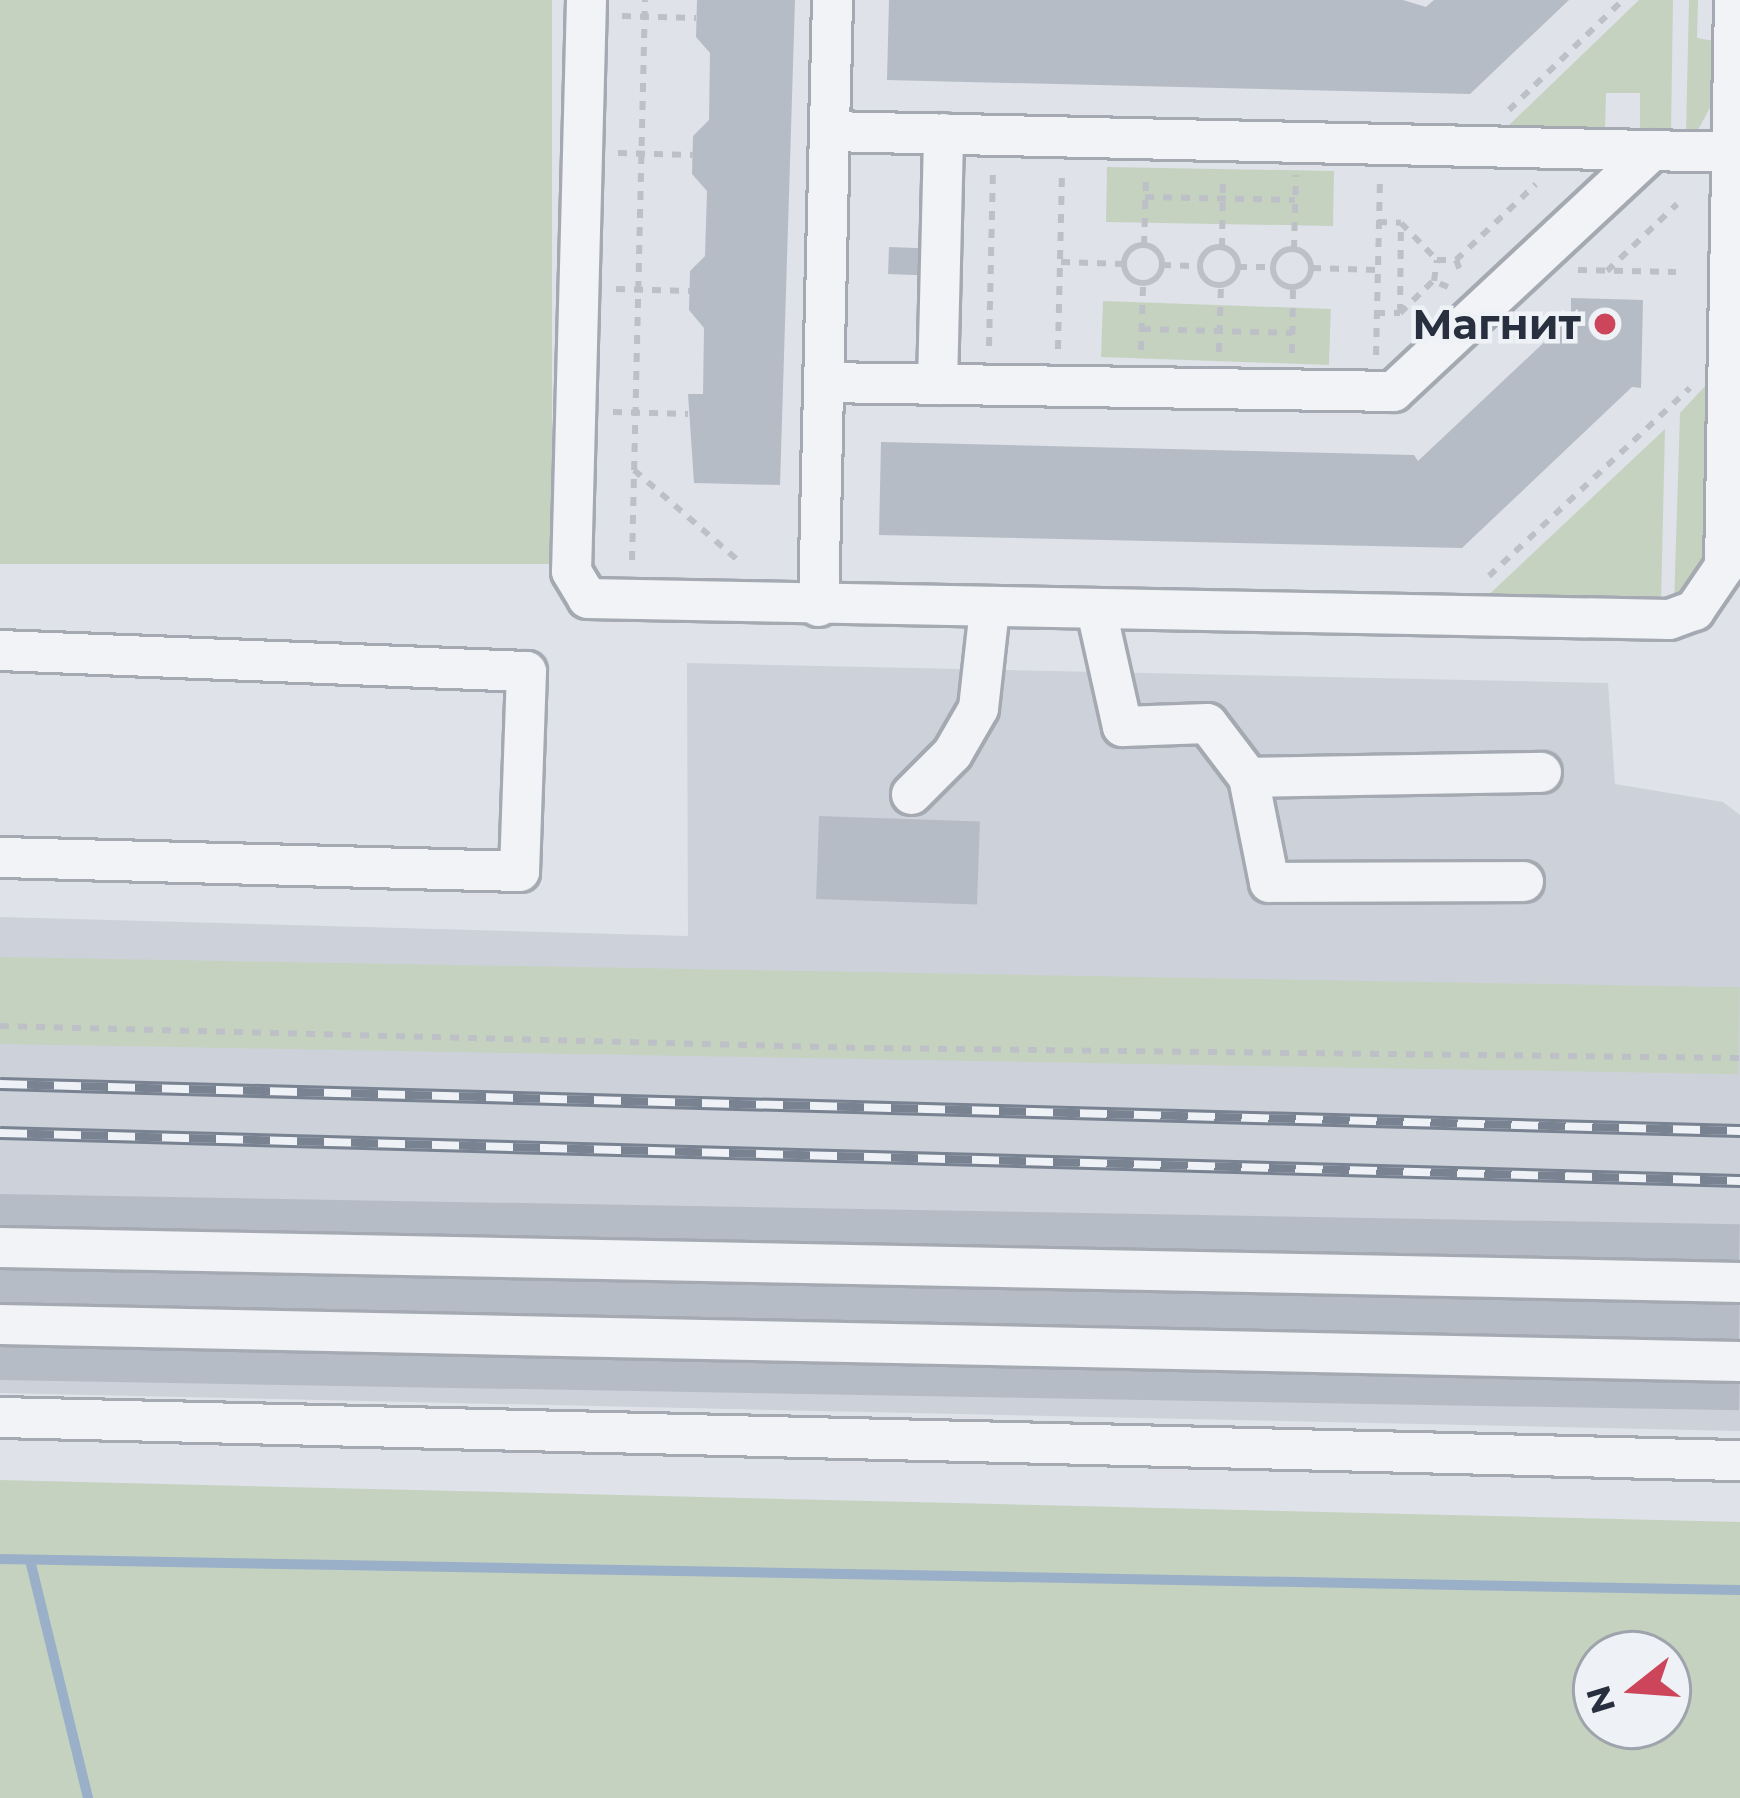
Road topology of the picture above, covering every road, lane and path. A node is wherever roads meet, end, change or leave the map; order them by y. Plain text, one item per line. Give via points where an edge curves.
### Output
1 (645, 0) edge
2 (832, 0) edge
3 (1623, 0) edge
4 (1734, 0) edge
5 (586, 8) edge
6 (645, 16) junction
7 (696, 18) dead end
8 (829, 131) junction
9 (943, 133) junction
10 (994, 135) junction
11 (1063, 136) junction
12 (1147, 138) junction
13 (1224, 140) junction
14 (1296, 142) junction
15 (1380, 144) junction
16 (1472, 146) junction
17 (1573, 149) junction
18 (1651, 150) junction
19 (582, 152) junction
20 (1731, 152) junction
21 (641, 154) junction
22 (693, 155) dead end
23 (1145, 197) junction
24 (1222, 199) junction
25 (1295, 200) junction
26 (1677, 204) dead end
27 (1378, 222) junction
28 (1401, 223) junction
29 (1144, 245) junction
30 (1222, 247) junction
31 (1294, 249) junction
32 (1437, 260) junction
33 (1456, 260) junction
34 (1060, 262) junction
35 (1124, 264) junction
36 (1162, 265) junction
37 (1200, 266) junction
38 (1238, 267) junction
39 (1274, 267) junction
40 (1312, 268) junction
41 (1527, 269) junction
42 (1377, 270) junction
43 (1607, 271) junction
44 (1676, 272) dead end
45 (1434, 281) junction
46 (1143, 284) junction
47 (1220, 285) junction
48 (1293, 287) junction
49 (579, 288) junction
50 (638, 290) junction
51 (690, 291) dead end
52 (1376, 313) junction
53 (1400, 313) junction
54 (1142, 329) junction
55 (1220, 331) junction
56 (1292, 333) junction
57 (1728, 353) junction
58 (823, 382) junction
59 (937, 384) junction
60 (988, 386) junction
61 (1058, 387) junction
62 (1141, 389) junction
63 (1218, 391) junction
64 (1291, 393) junction
65 (1375, 395) junction
66 (576, 411) junction
67 (635, 412) junction
68 (688, 414) dead end
69 (634, 470) junction
70 (631, 603) junction
71 (804, 606) junction
72 (989, 608) junction
73 (1096, 610) junction
74 (1448, 615) junction
75 (0, 650) edge
76 (1541, 772) dead end
77 (1248, 777) junction
78 (911, 794) dead end
79 (0, 856) edge
80 (1523, 881) dead end
81 (0, 1026) edge
82 (1740, 1058) edge
83 (0, 1247) edge
84 (1740, 1282) edge
85 (0, 1324) edge
86 (1740, 1361) edge
87 (0, 1417) edge
88 (1740, 1460) edge

1 - 6 path
2 - 8 street
3 - 16 path
4 - 20 street
5 - 6 path
5 - 19 street
6 - 7 path
6 - 21 path
8 - 9 street
8 - 58 street
9 - 10 street
9 - 59 street
10 - 11 street
10 - 60 path
11 - 12 street
11 - 34 path
12 - 13 street
12 - 23 path
13 - 14 street
13 - 24 path
14 - 15 street
14 - 25 path
15 - 16 street
15 - 27 path
16 - 17 street
17 - 18 street
17 - 33 path
18 - 20 street
18 - 41 street
19 - 21 path
19 - 49 street
20 - 57 street
21 - 22 path
21 - 50 path
23 - 24 path
23 - 29 path
24 - 25 path
24 - 30 path
25 - 31 path
26 - 43 path
27 - 28 path
27 - 42 path
28 - 32 path
28 - 53 path
29 - 35 path
29 - 36 path
30 - 37 path
30 - 38 path
31 - 39 path
31 - 40 path
32 - 33 path
32 - 45 path
33 - 45 path via 1458,283
34 - 35 path
34 - 61 path
35 - 46 path
36 - 37 path
36 - 46 path
37 - 47 path
38 - 39 path
38 - 47 path
39 - 48 path
40 - 42 path
40 - 48 path
41 - 43 path
41 - 65 street via 1410,380
42 - 52 path
43 - 44 path
45 - 53 path
46 - 54 path
47 - 55 path
48 - 56 path
49 - 50 path
49 - 66 street
50 - 51 path
50 - 67 path
52 - 53 path
52 - 65 path
54 - 55 path
54 - 62 path
55 - 56 path
55 - 63 path
56 - 64 path
57 - 74 path
57 - 74 street via 1724,566 1694,610 1669,619
58 - 59 street
58 - 71 street
59 - 60 street
60 - 61 street
61 - 62 street
62 - 63 street
63 - 64 street
64 - 65 street
66 - 67 path
66 - 70 street via 575,586 603,603
67 - 68 path
67 - 69 path
69 - 70 path
69 - 71 path
70 - 71 street
71 - 72 street
72 - 73 street
72 - 78 street via 977,708 952,753
73 - 74 street
73 - 77 street via 1122,726 1207,724
75 - 79 street via 526,671 518,872
76 - 77 street
77 - 80 street via 1269,882
81 - 82 path via 866,1048
83 - 84 street
85 - 86 street
87 - 88 street

